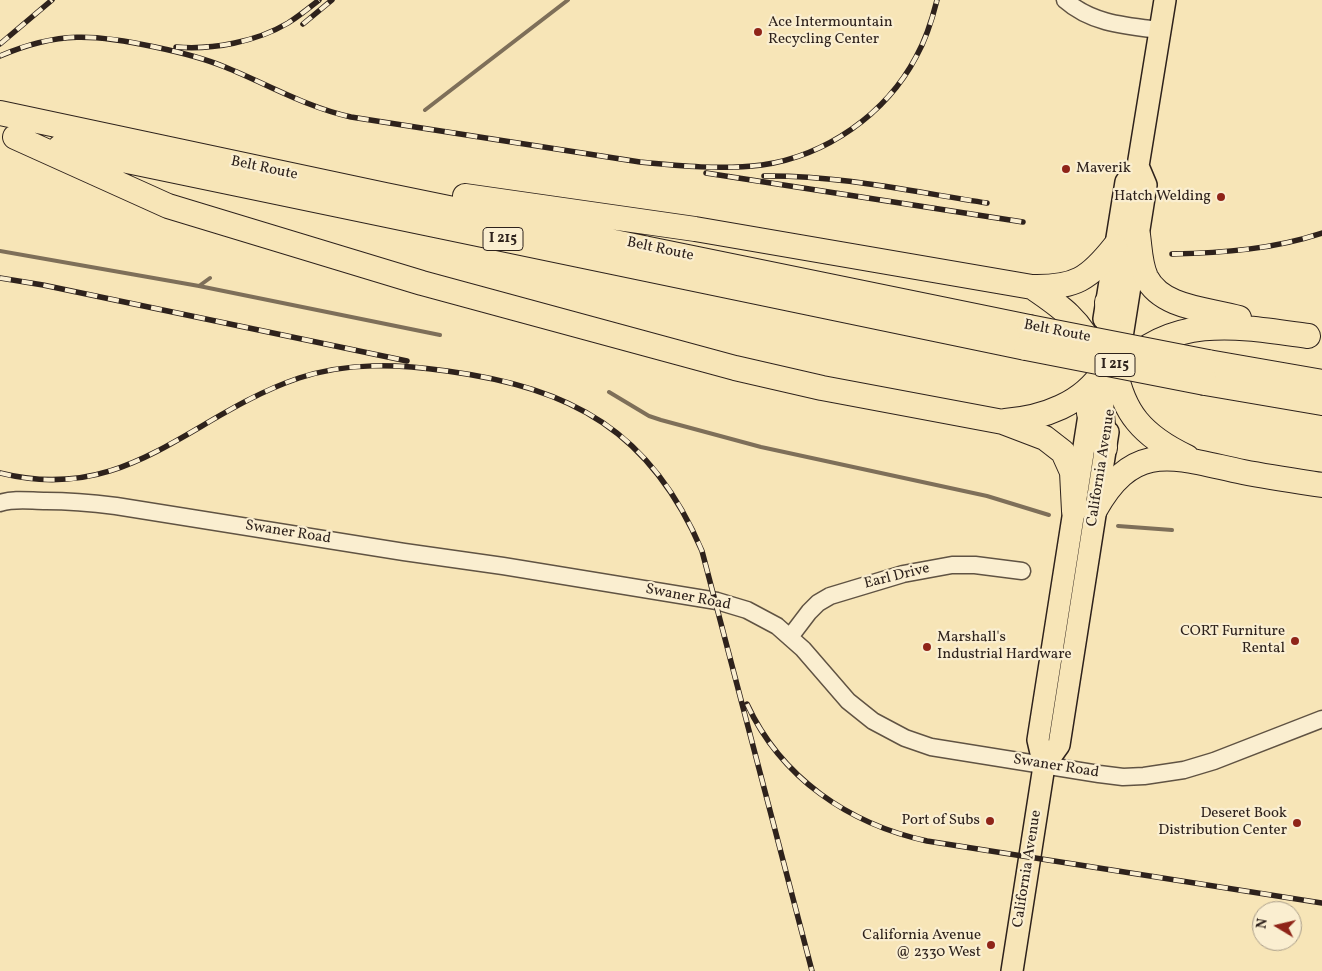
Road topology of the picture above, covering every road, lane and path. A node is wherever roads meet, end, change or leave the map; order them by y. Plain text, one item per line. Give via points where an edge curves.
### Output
1 (1066, 0) edge
2 (1165, 0) edge
3 (1160, 30) junction
4 (0, 113) edge
5 (8, 136) edge
6 (1138, 166) junction
7 (334, 184) junction
8 (1138, 235) junction
9 (1115, 246) junction
10 (1032, 287) junction
11 (1106, 302) joint
12 (1123, 329) joint
13 (1028, 337) junction
14 (1315, 337) edge
15 (1206, 372) junction
16 (1101, 381) junction
17 (1322, 382) edge
18 (1322, 402) edge
19 (1003, 422) junction
20 (1105, 448) joint
21 (1190, 459) junction
22 (1322, 485) edge
23 (0, 503) edge
24 (1085, 511) junction
25 (1022, 571) dead end
26 (790, 637) junction
27 (1322, 719) edge
28 (1044, 766) junction
29 (1012, 971) edge

1 - 3 street via 1106,22
2 - 3 main road
3 - 6 main road
4 - 7 highway, Belt Route / I 215
5 - 13 highway, Belt Route / I 215
5 - 19 highway via 168,206 422,283 751,372
6 - 8 main road via 1146,185
6 - 9 main road via 1126,182
7 - 10 highway via 421,190 592,213
7 - 13 highway, Belt Route / I 215
8 - 12 main road
8 - 14 highway via 1147,278 1164,297 1186,306
9 - 10 highway via 1102,263 1083,278 1061,287
9 - 11 main road
10 - 16 highway via 1077,323 1090,344
11 - 16 highway
12 - 16 highway
13 - 15 highway, Belt Route / I 215, bridge
14 - 16 highway via 1226,326 1192,329 1150,346
15 - 17 highway, Belt Route / I 215
15 - 18 highway, Belt Route / I 215
16 - 19 highway via 1053,411
16 - 20 highway
16 - 21 highway via 1120,389 1136,420 1157,440
16 - 24 main road, California Avenue
19 - 24 highway via 1046,438 1063,452
20 - 24 main road, California Avenue
21 - 22 highway
21 - 24 highway via 1161,458 1141,462 1116,480
23 - 26 street, Swaner Road via 21,500 116,506 716,601 754,614
24 - 28 main road, California Avenue via 1038,740
25 - 26 street, Earl Drive via 952,565 903,574 830,596 809,612
26 - 28 street, Swaner Road via 848,702 904,738 931,747
27 - 28 street, Swaner Road via 1214,761 1164,774 1123,777
28 - 29 main road, California Avenue

